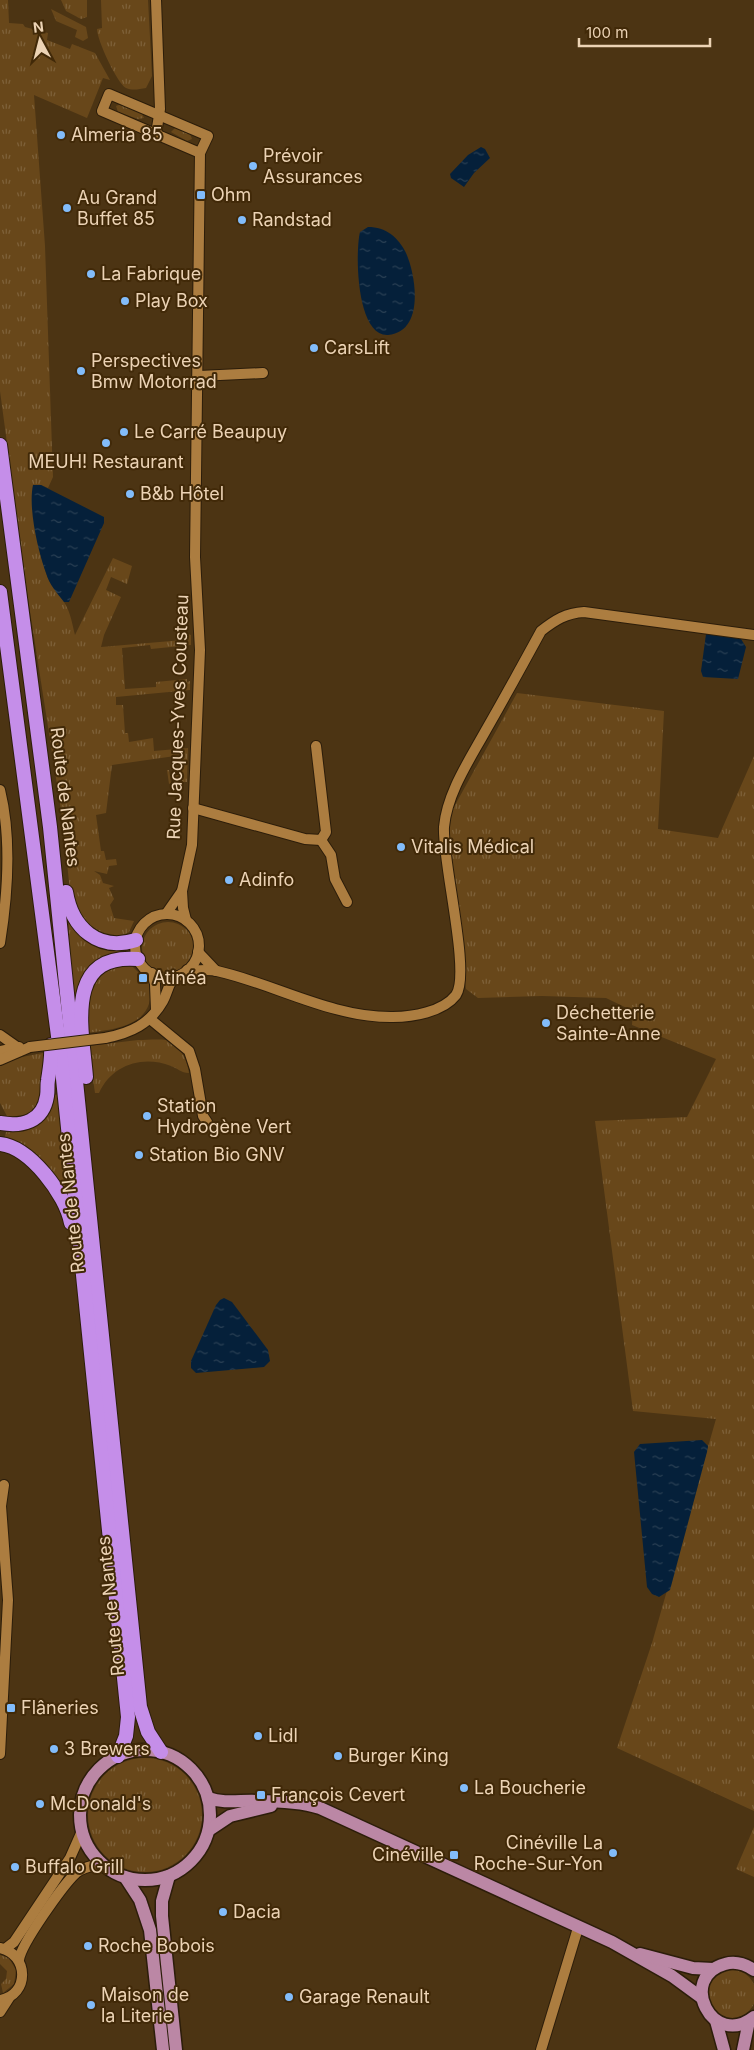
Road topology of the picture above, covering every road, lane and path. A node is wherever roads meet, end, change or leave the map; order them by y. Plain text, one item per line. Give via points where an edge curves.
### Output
1 (156, 0) edge
2 (160, 115) junction
3 (156, 134) junction
4 (200, 153) junction
5 (263, 373) dead end
6 (199, 376) junction
7 (0, 445) edge
8 (0, 592) edge
9 (754, 635) edge
10 (316, 746) dead end
11 (0, 790) edge
12 (193, 808) junction
13 (52, 840) junction
14 (321, 840) junction
15 (182, 891) junction
16 (347, 902) dead end
17 (166, 914) junction
18 (186, 920) junction
19 (136, 940) junction
20 (0, 943) edge
21 (198, 952) junction
22 (138, 959) junction
23 (187, 970) junction
24 (216, 971) junction
25 (152, 974) junction
26 (175, 976) junction
27 (153, 1015) junction
28 (56, 1020) junction
29 (0, 1035) edge
30 (17, 1047) junction
31 (30, 1047) junction
32 (0, 1051) edge
33 (0, 1060) edge
34 (0, 1122) edge
35 (207, 1122) dead end
36 (0, 1144) edge
37 (93, 1232) junction
38 (84, 1278) junction
39 (4, 1485) dead end
40 (1, 1504) edge
41 (161, 1752) junction
42 (0, 1754) edge
43 (118, 1756) junction
44 (208, 1798) junction
45 (281, 1803) junction
46 (209, 1830) junction
47 (82, 1831) junction
48 (101, 1864) junction
49 (169, 1876) junction
50 (125, 1878) junction
51 (578, 1928) junction
52 (2, 1949) edge
53 (629, 1951) junction
54 (19, 1960) junction
55 (751, 1966) edge
56 (713, 1969) junction
57 (702, 1998) junction
58 (5, 1999) edge
59 (0, 2012) edge
60 (752, 2019) edge
61 (716, 2021) junction
62 (162, 2050) edge
63 (178, 2050) edge
64 (541, 2050) edge
65 (724, 2050) edge
66 (743, 2050) edge

1 - 2 street
2 - 3 street
2 - 3 street, Rue Jacques-Yves Cousteau via 109,94 102,111
2 - 4 street, Rue Jacques-Yves Cousteau via 208,136
3 - 4 street, Rue Jacques-Yves Cousteau
4 - 6 street, Rue Jacques-Yves Cousteau
5 - 6 street
6 - 12 street, Rue Jacques-Yves Cousteau via 195,557 200,650
7 - 13 highway, Route de Nantes
8 - 28 highway, Route de Nantes
9 - 24 street via 584,612 555,619 541,631 462,774 448,808 444,825 445,849 460,964 455,996 442,1005 429,1012 408,1016 368,1016
10 - 14 street via 326,832
11 - 20 street via 8,835
12 - 14 street via 305,839
12 - 15 street, Rue Jacques-Yves Cousteau via 192,845
13 - 19 highway via 62,855 70,912 82,929 112,944
13 - 37 highway, Route de Nantes
14 - 16 street via 331,855 335,879
15 - 17 street, Rue Jacques-Yves Cousteau
15 - 18 street, Rue Jacques-Yves Cousteau
17 - 18 street
17 - 19 street via 146,922
18 - 21 street via 197,934
19 - 22 street
21 - 23 street
21 - 24 street
22 - 25 street
22 - 37 highway via 120,958 100,965 84,988 81,1002 99,1201
23 - 24 street
23 - 26 street
25 - 26 street
25 - 27 street via 156,984
26 - 27 street
27 - 31 street, bridge via 138,1028 122,1035
27 - 35 street via 189,1051
28 - 34 highway via 50,1032 52,1061 42,1109 28,1123
28 - 38 highway, Route de Nantes
29 - 30 street
30 - 31 street
30 - 32 street
31 - 33 street
36 - 38 highway via 21,1152 60,1192 69,1210 74,1256
37 - 41 highway, Route de Nantes via 140,1707 148,1732
38 - 43 highway, Route de Nantes via 128,1717 126,1736
39 - 40 street
40 - 42 street via 8,1600
41 - 43 main road via 140,1750
41 - 44 main road via 177,1758 191,1769
43 - 47 main road via 103,1766 87,1787 80,1813
44 - 45 main road via 221,1802
44 - 46 main road
45 - 46 main road via 230,1816
45 - 51 main road via 320,1808
46 - 49 main road via 196,1855
47 - 48 main road via 89,1849
47 - 52 street via 70,1858 14,1942
48 - 50 main road
48 - 54 street via 74,1874 20,1950
49 - 50 main road via 147,1881
49 - 63 main road via 162,1901 162,1916
50 - 62 main road via 140,1900 150,1930
51 - 53 main road
51 - 64 street
52 - 54 street
53 - 56 main road via 694,1968
53 - 57 main road via 684,1983
54 - 58 street via 22,1982
55 - 56 main road via 729,1963
56 - 57 main road via 704,1982
57 - 61 main road via 704,2007
58 - 59 street
60 - 61 main road via 732,2026
60 - 66 main road
61 - 65 main road

